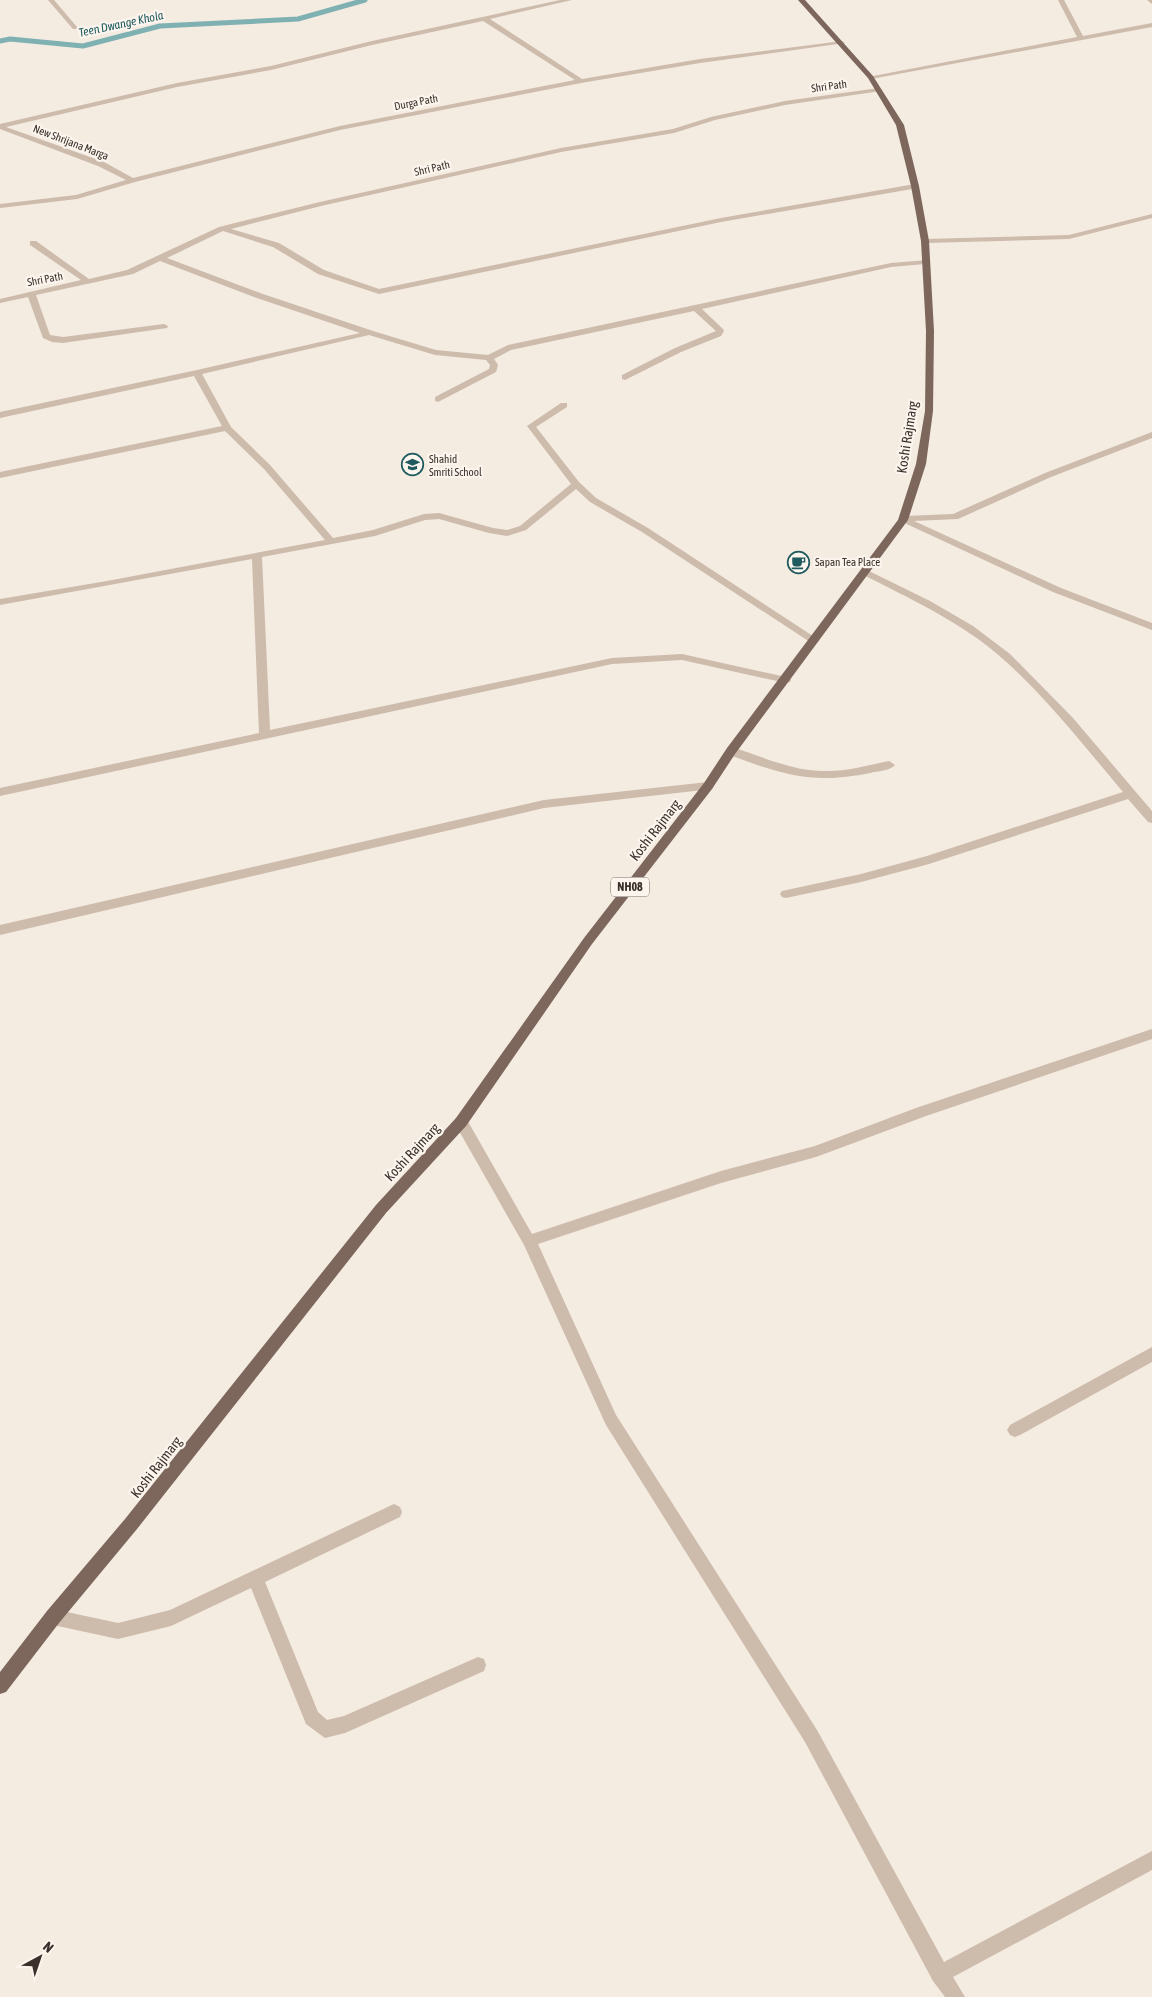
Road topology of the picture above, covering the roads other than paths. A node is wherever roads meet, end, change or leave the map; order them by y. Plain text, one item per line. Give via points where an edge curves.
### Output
1 (51, 0) edge
2 (569, 0) edge
3 (801, 0) edge
4 (1061, 0) edge
5 (485, 19) junction
6 (1152, 25) edge
7 (75, 28) dead end
8 (1080, 37) junction
9 (842, 43) junction
10 (871, 77) junction
11 (581, 80) junction
12 (879, 90) junction
13 (0, 126) edge
14 (132, 180) junction
15 (915, 186) junction
16 (0, 206) edge
17 (1152, 216) edge
18 (222, 229) junction
19 (925, 241) junction
20 (33, 243) dead end
21 (160, 258) junction
22 (925, 262) junction
23 (89, 282) junction
24 (31, 293) junction
25 (0, 301) edge
26 (696, 308) junction
27 (164, 326) dead end
28 (370, 333) junction
29 (489, 358) junction
30 (197, 373) junction
31 (625, 377) dead end
32 (438, 399) dead end
33 (564, 405) dead end
34 (0, 415) edge
35 (227, 428) junction
36 (1152, 436) edge
37 (0, 475) edge
38 (576, 484) junction
39 (903, 520) junction
40 (330, 540) junction
41 (257, 556) junction
42 (865, 572) junction
43 (0, 602) edge
44 (1152, 627) edge
45 (814, 640) junction
46 (786, 680) junction
47 (265, 735) junction
48 (731, 751) junction
49 (889, 765) dead end
50 (708, 786) junction
51 (0, 792) edge
52 (1130, 794) junction
53 (1152, 820) edge
54 (786, 894) dead end
55 (0, 930) edge
56 (1152, 1034) edge
57 (461, 1122) junction
58 (529, 1241) junction
59 (1152, 1354) edge
60 (1015, 1430) dead end
61 (394, 1512) dead end
62 (255, 1578) junction
63 (53, 1617) junction
64 (478, 1665) dead end
65 (0, 1686) edge
66 (1152, 1860) edge
67 (940, 1974) junction
68 (956, 1997) edge

1 - 7 street
2 - 5 street
3 - 9 main road, Koshi Rajmarg / NH08
4 - 8 street
5 - 11 street
5 - 13 street
6 - 8 street
8 - 10 street
9 - 10 main road, Koshi Rajmarg / NH08
9 - 11 street, Durga Path
10 - 12 main road, Koshi Rajmarg / NH08
11 - 14 street, Durga Path via 340,128
12 - 15 main road, Koshi Rajmarg / NH08 via 900,125
12 - 18 street, Shri Path via 785,103 713,118 674,132 561,150
13 - 14 street, New Shrijana Marga via 101,164
14 - 16 street, Durga Path via 77,197
15 - 18 street via 721,220 378,292 321,272 276,246
15 - 19 main road, Koshi Rajmarg / NH08
17 - 19 street via 1069,237
18 - 21 street, Shri Path
19 - 22 main road, Koshi Rajmarg / NH08
20 - 23 street
21 - 23 street, Shri Path via 130,272
21 - 28 street
22 - 26 street via 892,265
22 - 39 main road, Koshi Rajmarg / NH08 via 930,331 929,411 921,464
23 - 24 street, Shri Path
24 - 25 street, Shri Path
24 - 27 street via 46,336 52,339
26 - 29 street via 542,339 508,348
26 - 31 street via 720,331 718,334
28 - 29 street via 435,352
28 - 30 street
29 - 32 street via 494,365 493,370
30 - 34 street
30 - 35 street
33 - 38 street via 531,426
35 - 37 street
35 - 40 street via 267,467
36 - 39 street via 1048,475 955,517
38 - 40 street via 523,528 507,533 439,516
38 - 45 street via 593,500
39 - 42 main road, Koshi Rajmarg / NH08
39 - 44 street via 1057,590
40 - 41 street
41 - 43 street
41 - 47 street
42 - 45 main road, Koshi Rajmarg / NH08
42 - 52 street via 969,628 1006,656 1069,721
45 - 46 main road, Koshi Rajmarg / NH08
46 - 47 street via 682,657 612,661
46 - 48 main road, Koshi Rajmarg / NH08
47 - 51 street
48 - 49 street via 770,765 816,775
48 - 50 main road, Koshi Rajmarg / NH08
50 - 55 street via 544,804
50 - 57 main road, Koshi Rajmarg / NH08 via 588,941
52 - 53 street
52 - 54 street via 928,860
56 - 58 street via 816,1151 721,1177
57 - 58 street
57 - 63 main road, Koshi Rajmarg / NH08 via 381,1209
58 - 67 street via 611,1420 811,1736
59 - 60 street
61 - 62 street
62 - 63 street via 171,1618 118,1631
62 - 64 street via 312,1718 325,1729 345,1724
63 - 65 main road, Koshi Rajmarg / NH08
66 - 67 street
67 - 68 street

